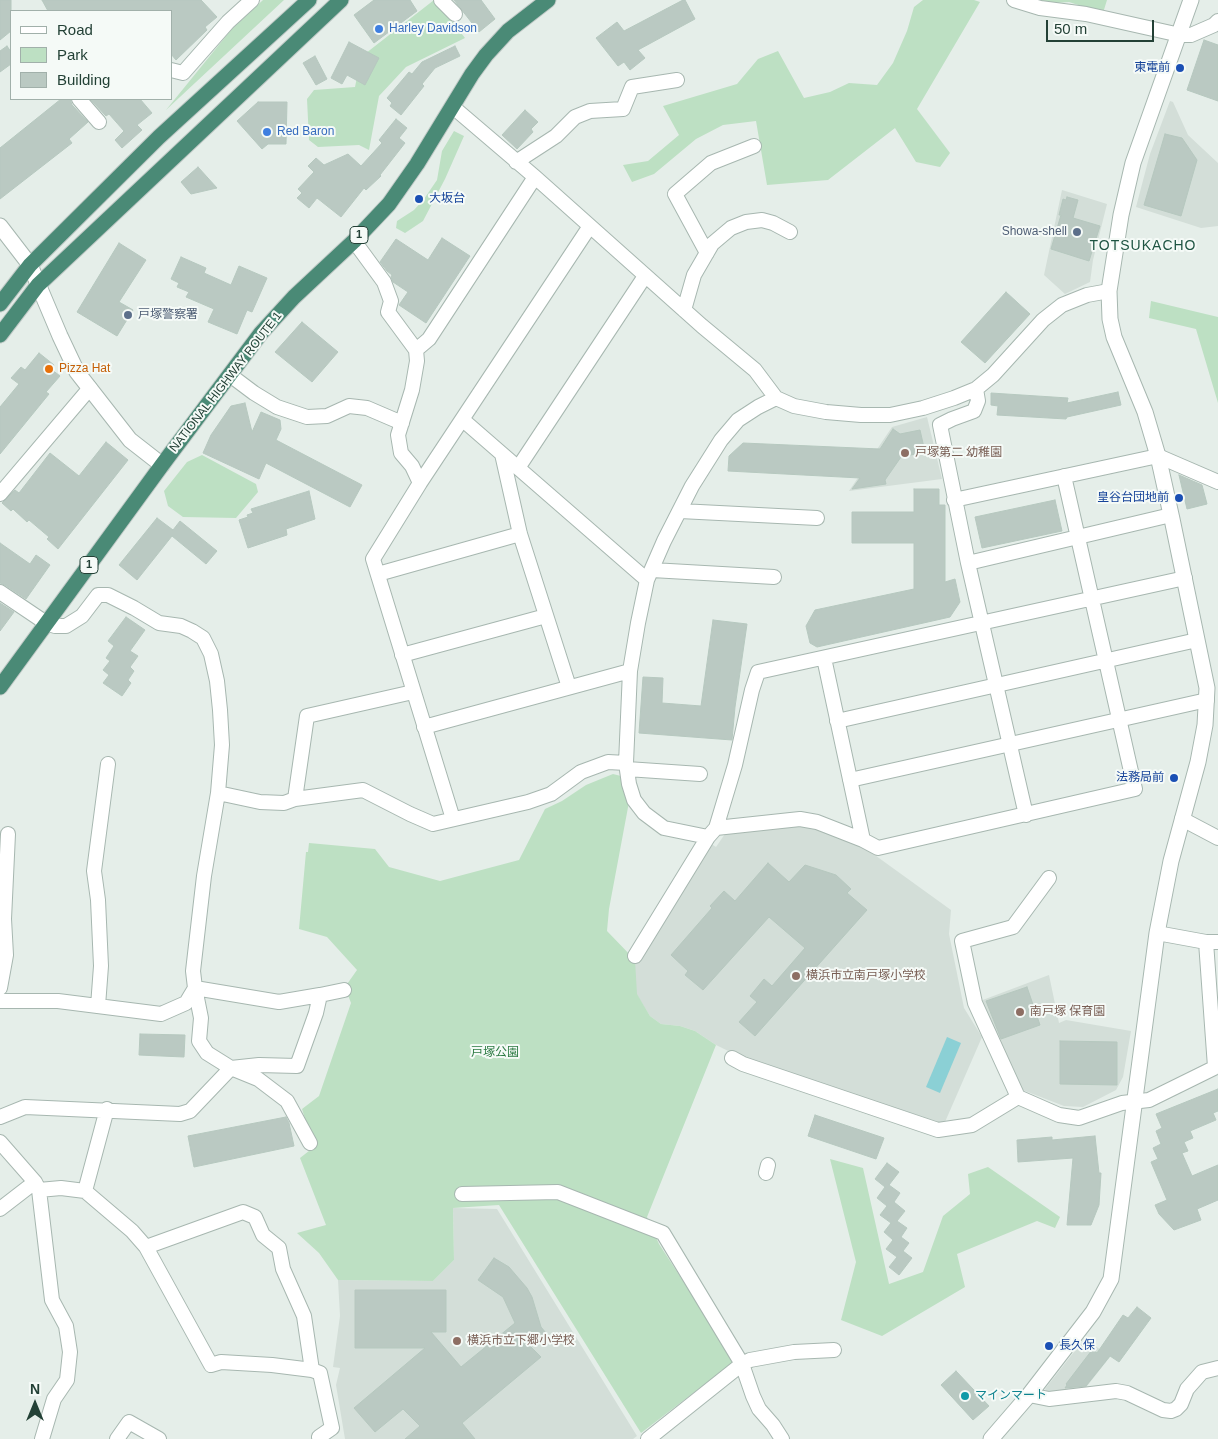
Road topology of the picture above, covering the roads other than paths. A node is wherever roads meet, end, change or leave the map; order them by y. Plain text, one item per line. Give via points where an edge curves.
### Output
1 (252, 0) edge
2 (309, 0) edge
3 (341, 0) edge
4 (441, 0) edge
5 (548, 0) edge
6 (1014, 0) edge
7 (1191, 0) edge
8 (455, 14) dead end
9 (1218, 21) edge
10 (1180, 35) junction
11 (172, 70) edge
12 (677, 80) dead end
13 (80, 100) edge
14 (453, 107) junction
15 (99, 122) dead end
16 (754, 146) dead end
17 (516, 162) junction
18 (534, 177) junction
19 (0, 226) edge
20 (590, 226) junction
21 (790, 232) dead end
22 (354, 241) junction
23 (707, 253) junction
24 (30, 265) junction
25 (645, 276) junction
26 (38, 285) junction
27 (1109, 291) junction
28 (0, 304) edge
29 (684, 310) junction
30 (0, 335) edge
31 (416, 350) junction
32 (230, 375) junction
33 (90, 388) junction
34 (976, 389) junction
35 (776, 398) junction
36 (463, 420) junction
37 (402, 422) junction
38 (502, 454) junction
39 (1158, 456) junction
40 (162, 466) junction
41 (518, 468) junction
42 (1064, 476) junction
43 (1218, 482) edge
44 (420, 483) junction
45 (0, 494) edge
46 (954, 500) junction
47 (680, 511) junction
48 (1172, 515) junction
49 (817, 518) dead end
50 (520, 534) junction
51 (1078, 537) junction
52 (968, 563) junction
53 (378, 574) junction
54 (649, 575) junction
55 (774, 576) dead end
56 (1185, 578) junction
57 (0, 592) edge
58 (1092, 599) junction
59 (546, 616) junction
60 (46, 623) junction
61 (981, 624) junction
62 (1197, 640) junction
63 (402, 655) junction
64 (824, 658) junction
65 (1106, 661) junction
66 (15, 665) junction
67 (630, 671) junction
68 (0, 681) edge
69 (995, 685) junction
70 (0, 687) edge
71 (569, 687) junction
72 (413, 692) junction
73 (1207, 700) junction
74 (1119, 720) junction
75 (837, 721) junction
76 (424, 727) junction
77 (1009, 745) junction
78 (108, 764) dead end
79 (627, 766) junction
80 (700, 774) dead end
81 (850, 780) junction
82 (218, 793) junction
83 (295, 799) junction
84 (1026, 815) junction
85 (453, 819) junction
86 (1182, 820) junction
87 (712, 832) junction
88 (8, 834) dead end
89 (1218, 838) edge
90 (863, 840) junction
91 (1049, 878) dead end
92 (2, 919) edge
93 (1157, 933) junction
94 (1212, 942) edge
95 (635, 956) dead end
96 (0, 988) edge
97 (195, 988) junction
98 (344, 990) dead end
99 (320, 995) junction
100 (0, 1001) edge
101 (98, 1006) junction
102 (732, 1058) dead end
103 (1216, 1066) edge
104 (231, 1068) junction
105 (1018, 1097) junction
106 (1135, 1102) junction
107 (107, 1110) junction
108 (0, 1117) edge
109 (0, 1142) edge
110 (310, 1143) dead end
111 (37, 1186) junction
112 (85, 1190) junction
113 (462, 1194) dead end
114 (0, 1209) edge
115 (146, 1247) junction
116 (834, 1350) dead end
117 (742, 1364) junction
118 (1218, 1368) edge
119 (312, 1370) junction
120 (1029, 1395) junction
121 (318, 1438) edge
122 (42, 1439) edge
123 (117, 1439) edge
124 (159, 1439) edge
125 (648, 1439) edge
126 (782, 1439) edge
127 (991, 1439) edge

1 - 11 street via 183,73
2 - 24 highway via 159,137
3 - 26 highway
4 - 8 street
5 - 14 highway, NATIONAL HIGHWAY ROUTE 1 / 1 via 508,31 486,55
6 - 10 street
7 - 10 street
9 - 10 street via 1191,35
10 - 27 street via 1133,162
12 - 17 street via 632,88 623,109 575,117 556,136
13 - 15 street
14 - 17 street
14 - 22 highway, NATIONAL HIGHWAY ROUTE 1 / 1 via 389,204
16 - 23 street via 711,162 675,194
17 - 18 street
18 - 20 street
18 - 31 street via 429,339
19 - 24 street
20 - 25 street
20 - 36 street
21 - 23 street via 767,221 746,222 730,228
22 - 31 street via 384,282 391,301 388,312
22 - 32 highway, NATIONAL HIGHWAY ROUTE 1 / 1 via 294,297 261,333
23 - 29 street via 694,274
24 - 26 street
24 - 28 highway
25 - 29 street
25 - 41 street
26 - 30 highway
26 - 33 street via 77,372
27 - 34 street via 1062,305 1043,320
27 - 39 street via 1114,337
29 - 35 street via 755,370
31 - 37 street via 414,380
32 - 37 street via 277,407 307,417 327,416 350,406 367,408
32 - 40 highway, NATIONAL HIGHWAY ROUTE 1 / 1
33 - 40 street via 130,440
33 - 45 street
34 - 35 street via 923,408 890,415 826,412 794,406
34 - 46 street via 978,401 974,411 940,425
35 - 47 street via 738,420 720,440
36 - 38 street
36 - 44 street
37 - 44 street via 398,435 401,452
38 - 41 street
38 - 50 street
39 - 42 street
39 - 43 street
39 - 48 street
40 - 60 highway, NATIONAL HIGHWAY ROUTE 1 / 1
41 - 54 street
42 - 46 street
42 - 51 street
44 - 53 street via 374,560
46 - 52 street
47 - 49 street
47 - 54 street
48 - 51 street
48 - 56 street
50 - 53 street
50 - 59 street
51 - 52 street
51 - 58 street
52 - 61 street
53 - 63 street
54 - 55 street
54 - 67 street
56 - 58 street
56 - 62 street
57 - 60 street
58 - 61 street
58 - 65 street
59 - 63 street
59 - 71 street
60 - 66 highway, NATIONAL HIGHWAY ROUTE 1 / 1
60 - 82 street via 66,626 82,616 98,595 108,594 159,623 181,626 203,638 211,654 220,710 222,745
61 - 64 street
61 - 69 street
62 - 65 street
62 - 73 street
63 - 72 street
64 - 75 street
64 - 87 street via 758,672 735,765
65 - 69 street
65 - 74 street
66 - 68 highway, NATIONAL HIGHWAY ROUTE 1 / 1
66 - 70 highway, NATIONAL HIGHWAY ROUTE 1 / 1
67 - 71 street
67 - 79 street
69 - 75 street
69 - 77 street
71 - 76 street
72 - 76 street
72 - 83 street via 307,716
73 - 74 street
73 - 86 street via 1206,724
74 - 77 street
74 - 84 street via 1135,789
75 - 81 street
76 - 85 street
77 - 81 street
77 - 84 street
78 - 101 street via 94,871 101,947
79 - 80 street
79 - 85 street via 608,762 581,772 551,794
79 - 87 street via 634,800 644,814 664,828
81 - 90 street
82 - 83 street via 260,802 284,803
82 - 97 street via 204,876 193,971
83 - 85 street via 363,790 433,824
84 - 90 street via 878,848
86 - 89 street
86 - 93 street
87 - 90 street via 800,819 817,822
87 - 95 street
88 - 92 street
91 - 105 street via 1013,927 962,941 975,1004
92 - 96 street via 6,955
93 - 94 street
93 - 106 street
94 - 103 street
97 - 99 street via 279,1002
97 - 101 street via 186,1003 161,1014
97 - 104 street via 201,1018 199,1041 207,1053
98 - 99 street
99 - 104 street via 298,1066
100 - 101 street via 58,1001
102 - 105 street via 938,1130 972,1125
103 - 106 street via 1149,1100
104 - 107 street via 190,1111 180,1114
104 - 110 street via 258,1079 287,1101
105 - 106 street via 1059,1116 1079,1118 1122,1102
106 - 120 street via 1111,1278 1092,1312
107 - 108 street via 25,1107
107 - 112 street
109 - 111 street
111 - 112 street
111 - 114 street
111 - 122 street via 52,1300 66,1326 70,1352 67,1380 54,1399
112 - 115 street
113 - 117 street via 558,1192 663,1233
115 - 119 street via 211,1365 221,1362
115 - 119 street via 243,1212 255,1217 263,1235 279,1248 283,1269 304,1316
116 - 117 street via 794,1352
117 - 125 street
117 - 126 street via 756,1402
118 - 120 street via 1202,1372 1187,1389 1181,1404 1171,1411 1116,1391 1049,1399
119 - 121 street via 320,1373 332,1424 332,1428
120 - 127 street
123 - 124 street via 129,1422

